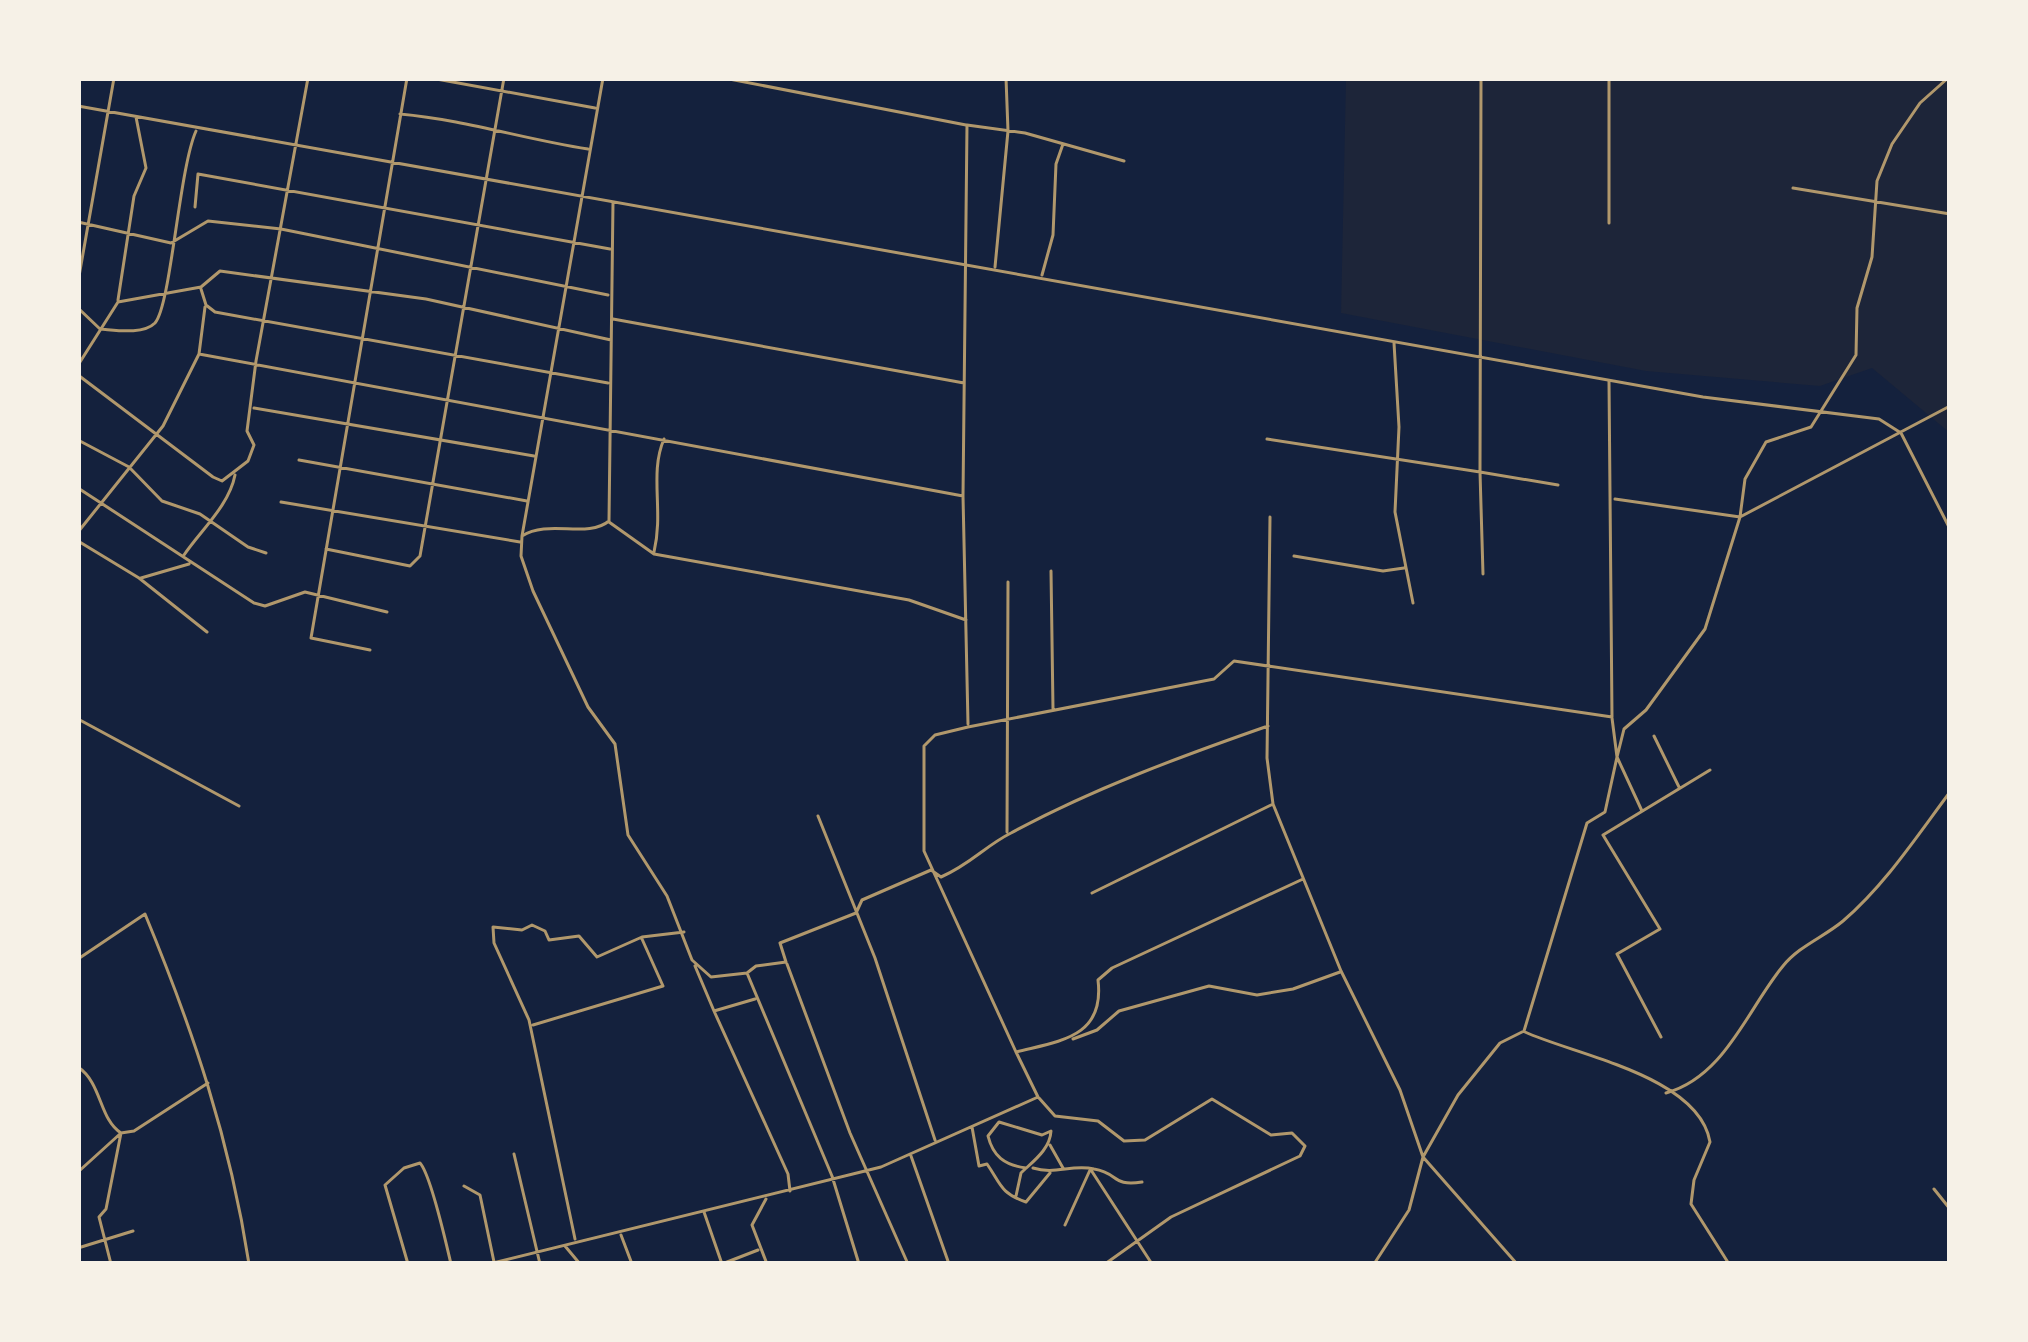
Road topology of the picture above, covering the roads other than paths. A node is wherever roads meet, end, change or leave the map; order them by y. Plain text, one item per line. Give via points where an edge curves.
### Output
1 (114, 78) edge
2 (308, 78) edge
3 (407, 78) edge
4 (431, 78) edge
5 (504, 78) edge
6 (603, 78) edge
7 (724, 78) edge
8 (1006, 78) edge
9 (1480, 78) edge
10 (1609, 78) edge
11 (1948, 78) edge
12 (502, 91) junction
13 (78, 106) edge
14 (597, 109) junction
15 (105, 110) junction
16 (400, 114) junction
17 (136, 115) junction
18 (968, 125) junction
19 (496, 126) junction
20 (196, 128) junction
21 (1009, 130) junction
22 (1064, 142) junction
23 (295, 144) junction
24 (589, 149) junction
25 (1124, 161) dead end
26 (391, 164) junction
27 (484, 177) junction
28 (287, 188) junction
29 (1793, 188) dead end
30 (581, 196) junction
31 (1878, 201) junction
32 (613, 202) junction
33 (195, 207) dead end
34 (384, 207) junction
35 (1950, 214) edge
36 (78, 222) edge
37 (86, 223) junction
38 (477, 224) junction
39 (1609, 224) dead end
40 (281, 229) junction
41 (128, 235) junction
42 (571, 240) junction
43 (171, 244) junction
44 (610, 248) junction
45 (374, 250) junction
46 (964, 263) junction
47 (471, 266) junction
48 (995, 269) junction
49 (1042, 277) junction
50 (271, 278) junction
51 (78, 282) edge
52 (562, 283) junction
53 (201, 287) junction
54 (367, 290) junction
55 (165, 295) junction
56 (610, 295) junction
57 (118, 302) junction
58 (206, 305) junction
59 (78, 308) edge
60 (465, 310) junction
61 (263, 319) junction
62 (611, 319) junction
63 (558, 328) junction
64 (100, 329) junction
65 (359, 335) junction
66 (78, 339) edge
67 (610, 340) junction
68 (1394, 341) junction
69 (200, 354) junction
70 (454, 356) junction
71 (1478, 356) junction
72 (256, 362) junction
73 (79, 364) edge
74 (551, 370) junction
75 (78, 375) edge
76 (354, 378) junction
77 (1609, 380) junction
78 (612, 383) junction
79 (966, 383) junction
80 (446, 395) junction
81 (1950, 406) edge
82 (252, 408) junction
83 (1824, 414) junction
84 (542, 415) junction
85 (344, 422) junction
86 (614, 429) junction
87 (1901, 433) junction
88 (158, 434) junction
89 (438, 438) junction
90 (1267, 439) dead end
91 (78, 440) edge
92 (664, 440) junction
93 (1394, 454) junction
94 (535, 456) junction
95 (299, 460) dead end
96 (339, 464) junction
97 (129, 467) junction
98 (1480, 472) junction
99 (235, 473) junction
100 (432, 480) junction
101 (1558, 485) dead end
102 (78, 488) edge
103 (963, 496) junction
104 (1612, 499) junction
105 (527, 501) junction
106 (281, 502) dead end
107 (99, 503) junction
108 (330, 509) junction
109 (1270, 517) dead end
110 (1740, 517) junction
111 (212, 521) junction
112 (609, 521) junction
113 (425, 526) junction
114 (1950, 529) edge
115 (78, 532) edge
116 (522, 539) junction
117 (78, 541) edge
118 (323, 549) junction
119 (266, 553) dead end
120 (654, 554) junction
121 (1294, 556) dead end
122 (182, 557) junction
123 (191, 563) junction
124 (1405, 568) junction
125 (1051, 571) dead end
126 (1484, 574) dead end
127 (139, 578) junction
128 (1008, 582) dead end
129 (317, 598) junction
130 (1413, 602) dead end
131 (387, 612) dead end
132 (968, 620) junction
133 (207, 632) dead end
134 (370, 650) dead end
135 (1269, 662) junction
136 (1053, 711) junction
137 (1612, 716) junction
138 (78, 718) edge
139 (1008, 722) junction
140 (1268, 726) junction
141 (968, 727) junction
142 (1654, 736) dead end
143 (1617, 757) junction
144 (1710, 770) dead end
145 (1680, 788) junction
146 (1950, 792) edge
147 (1273, 804) junction
148 (239, 806) dead end
149 (1642, 811) junction
150 (818, 816) dead end
151 (1006, 835) junction
152 (931, 870) junction
153 (1304, 879) junction
154 (1092, 892) dead end
155 (856, 913) junction
156 (683, 932) junction
157 (642, 937) junction
158 (78, 959) edge
159 (692, 960) junction
160 (786, 962) junction
161 (1341, 971) junction
162 (747, 973) junction
163 (756, 999) junction
164 (714, 1011) junction
165 (530, 1026) junction
166 (1524, 1031) junction
167 (1660, 1037) dead end
168 (1066, 1042) junction
169 (1016, 1052) junction
170 (78, 1067) edge
171 (210, 1082) junction
172 (1666, 1093) junction
173 (1038, 1097) junction
174 (993, 1116) junction
175 (1055, 1116) junction
176 (999, 1122) junction
177 (972, 1127) junction
178 (1051, 1131) junction
179 (121, 1133) junction
180 (935, 1142) junction
181 (1049, 1143) junction
182 (514, 1154) dead end
183 (910, 1154) junction
184 (1423, 1157) junction
185 (1029, 1167) junction
186 (1091, 1168) junction
187 (1064, 1169) junction
188 (867, 1171) junction
189 (78, 1172) edge
190 (1050, 1174) junction
191 (832, 1176) junction
192 (1142, 1181) dead end
193 (464, 1186) dead end
194 (1934, 1189) dead end
195 (790, 1192) junction
196 (1016, 1196) junction
197 (767, 1198) junction
198 (1950, 1209) edge
199 (704, 1211) junction
200 (1065, 1226) dead end
201 (133, 1231) dead end
202 (621, 1233) junction
203 (576, 1240) junction
204 (1133, 1240) junction
205 (105, 1241) junction
206 (563, 1245) junction
207 (78, 1248) edge
208 (758, 1250) junction
209 (536, 1252) junction
210 (111, 1264) edge
211 (250, 1264) edge
212 (408, 1264) edge
213 (451, 1264) edge
214 (493, 1264) edge
215 (540, 1264) edge
216 (580, 1264) edge
217 (632, 1264) edge
218 (766, 1264) edge
219 (859, 1264) edge
220 (908, 1264) edge
221 (949, 1264) edge
222 (1106, 1264) edge
223 (1152, 1264) edge
224 (1375, 1264) edge
225 (1517, 1264) edge
226 (1729, 1264) edge

1 - 15 street
2 - 23 street
3 - 16 street
4 - 12 street
5 - 12 street
6 - 14 street
7 - 18 street
8 - 21 street
9 - 71 street
10 - 39 street
11 - 31 street via 1892,144
12 - 14 street
12 - 19 street
13 - 15 street
14 - 24 street
15 - 17 street
15 - 37 street
16 - 19 street
16 - 26 street
17 - 20 street
17 - 41 street via 146,168
18 - 21 street
18 - 46 street
19 - 24 street
19 - 27 street
20 - 23 street
20 - 43 street
21 - 22 street
21 - 48 street
22 - 25 street
22 - 49 street
23 - 26 street
23 - 28 street
24 - 30 street
26 - 27 street
26 - 34 street
27 - 30 street
27 - 38 street
28 - 33 street via 198,174
28 - 34 street
28 - 40 street
29 - 31 street
30 - 32 street
30 - 42 street
31 - 35 street
31 - 83 street via 1856,356
32 - 44 street
32 - 46 street
34 - 38 street
34 - 45 street
36 - 37 street
37 - 41 street
37 - 51 street
38 - 42 street
38 - 47 street
40 - 43 street via 208,221
40 - 45 street
40 - 50 street
41 - 43 street
41 - 57 street
42 - 44 street
42 - 52 street
43 - 55 street
44 - 56 street
45 - 47 street
45 - 54 street
46 - 48 street
46 - 79 street
47 - 52 street
47 - 60 street
48 - 49 street
49 - 68 street
50 - 53 street via 220,271
50 - 54 street
50 - 61 street
52 - 56 street
52 - 63 street
53 - 55 street
53 - 58 street
54 - 60 street
54 - 65 street
55 - 57 street
55 - 64 street via 145,329
56 - 62 street
57 - 64 street
58 - 61 street
58 - 69 street
59 - 64 street
60 - 63 street
60 - 70 street
61 - 65 street
61 - 72 street
62 - 67 street
62 - 79 street
63 - 67 street
63 - 74 street
64 - 73 street
65 - 70 street
65 - 76 street
66 - 73 street
67 - 78 street
68 - 71 street
68 - 93 street
69 - 72 street
69 - 88 street
70 - 74 street
70 - 80 street
71 - 77 street
71 - 98 street
72 - 76 street
72 - 82 street
74 - 78 street
74 - 84 street
75 - 88 street
76 - 80 street
76 - 85 street
77 - 83 street
77 - 104 street
78 - 86 street
79 - 103 street
80 - 84 street
80 - 89 street
81 - 87 street
82 - 85 street
82 - 99 street via 253,453
83 - 87 street via 1879,419
83 - 110 street via 1811,427 1766,442 1745,479
84 - 86 street
84 - 94 street
85 - 89 street
85 - 96 street
86 - 92 street
86 - 112 street
87 - 110 street
87 - 114 street
88 - 97 street
88 - 99 street via 213,477
89 - 94 street
89 - 100 street
90 - 93 street
91 - 97 street
92 - 103 street
92 - 120 street via 654,461 663,517
93 - 98 street
93 - 124 street
94 - 105 street
95 - 96 street
96 - 100 street
96 - 108 street
97 - 107 street
97 - 111 street via 162,501
98 - 101 street
98 - 126 street
99 - 111 street
100 - 105 street
100 - 113 street
102 - 107 street
103 - 132 street
104 - 110 street
104 - 137 street
105 - 116 street
106 - 108 street
107 - 115 street
107 - 122 street
108 - 113 street
108 - 118 street
109 - 135 street
110 - 143 street via 1705,629 1624,729
111 - 119 street
111 - 122 street
112 - 116 street via 593,529 534,529
112 - 120 street
113 - 116 street
113 - 118 street via 410,566
116 - 156 street via 532,592 615,744 628,835
117 - 127 street
118 - 129 street
120 - 132 street via 909,600
121 - 124 street
122 - 123 street
123 - 127 street
123 - 129 street via 265,606 304,592
124 - 130 street
125 - 136 street
127 - 133 street
128 - 139 street
129 - 131 street
129 - 134 street via 311,638
132 - 141 street
135 - 136 street via 1234,661 1214,680
135 - 137 street
135 - 140 street
136 - 139 street
137 - 143 street
138 - 148 street
139 - 141 street
139 - 151 street
140 - 147 street
140 - 151 street
141 - 152 street via 924,746
142 - 145 street
143 - 149 street
143 - 166 street via 1605,812 1587,823 1565,885
144 - 145 street
145 - 149 street
146 - 172 street via 1871,892 1786,962 1722,1052 1691,1083
147 - 153 street
147 - 154 street
149 - 167 street via 1603,835 1660,928 1617,954
150 - 155 street
151 - 152 street via 975,862 941,877
152 - 155 street via 862,900
152 - 169 street
153 - 161 street
153 - 168 street via 1112,968 1099,980 1099,1011
155 - 160 street via 780,944
155 - 180 street
156 - 157 street
156 - 159 street
157 - 165 street via 664,986
157 - 165 street via 598,957 579,936 549,940 532,925 493,927
158 - 171 street via 146,914
159 - 162 street via 711,977
159 - 164 street
160 - 162 street
160 - 188 street
161 - 168 street via 1281,992 1209,986 1145,1002
161 - 184 street
162 - 163 street
163 - 164 street
163 - 191 street
164 - 195 street
165 - 203 street
166 - 172 street via 1616,1060
166 - 184 street via 1479,1064
168 - 169 street
169 - 173 street
170 - 179 street
171 - 179 street
171 - 211 street
172 - 226 street via 1707,1125 1710,1142 1691,1204
173 - 174 street
173 - 175 street
174 - 176 street
174 - 177 street
175 - 178 street
175 - 204 street via 1098,1121 1124,1141 1145,1140 1212,1100 1271,1135 1300,1137 1300,1156
176 - 178 street
176 - 185 street via 989,1146 999,1160
177 - 180 street
177 - 196 street via 979,1166 987,1164 995,1185
178 - 181 street
179 - 189 street
179 - 205 street via 99,1217
180 - 183 street
181 - 185 street
181 - 187 street
182 - 209 street
183 - 188 street
183 - 221 street
184 - 224 street via 1409,1210
184 - 225 street
185 - 190 street
185 - 196 street
186 - 187 street
186 - 192 street via 1119,1184
186 - 200 street
186 - 204 street
187 - 190 street
188 - 191 street
188 - 220 street
190 - 196 street via 1026,1202
191 - 195 street
191 - 219 street
193 - 214 street via 480,1195
194 - 198 street
195 - 197 street
197 - 199 street
197 - 208 street via 752,1225
199 - 202 street
199 - 208 street via 722,1264
201 - 205 street
202 - 203 street
202 - 217 street
203 - 206 street
204 - 222 street
204 - 223 street
205 - 207 street
205 - 210 street
206 - 209 street
206 - 216 street
208 - 218 street
209 - 214 street
209 - 215 street
212 - 213 street via 385,1185 420,1163

